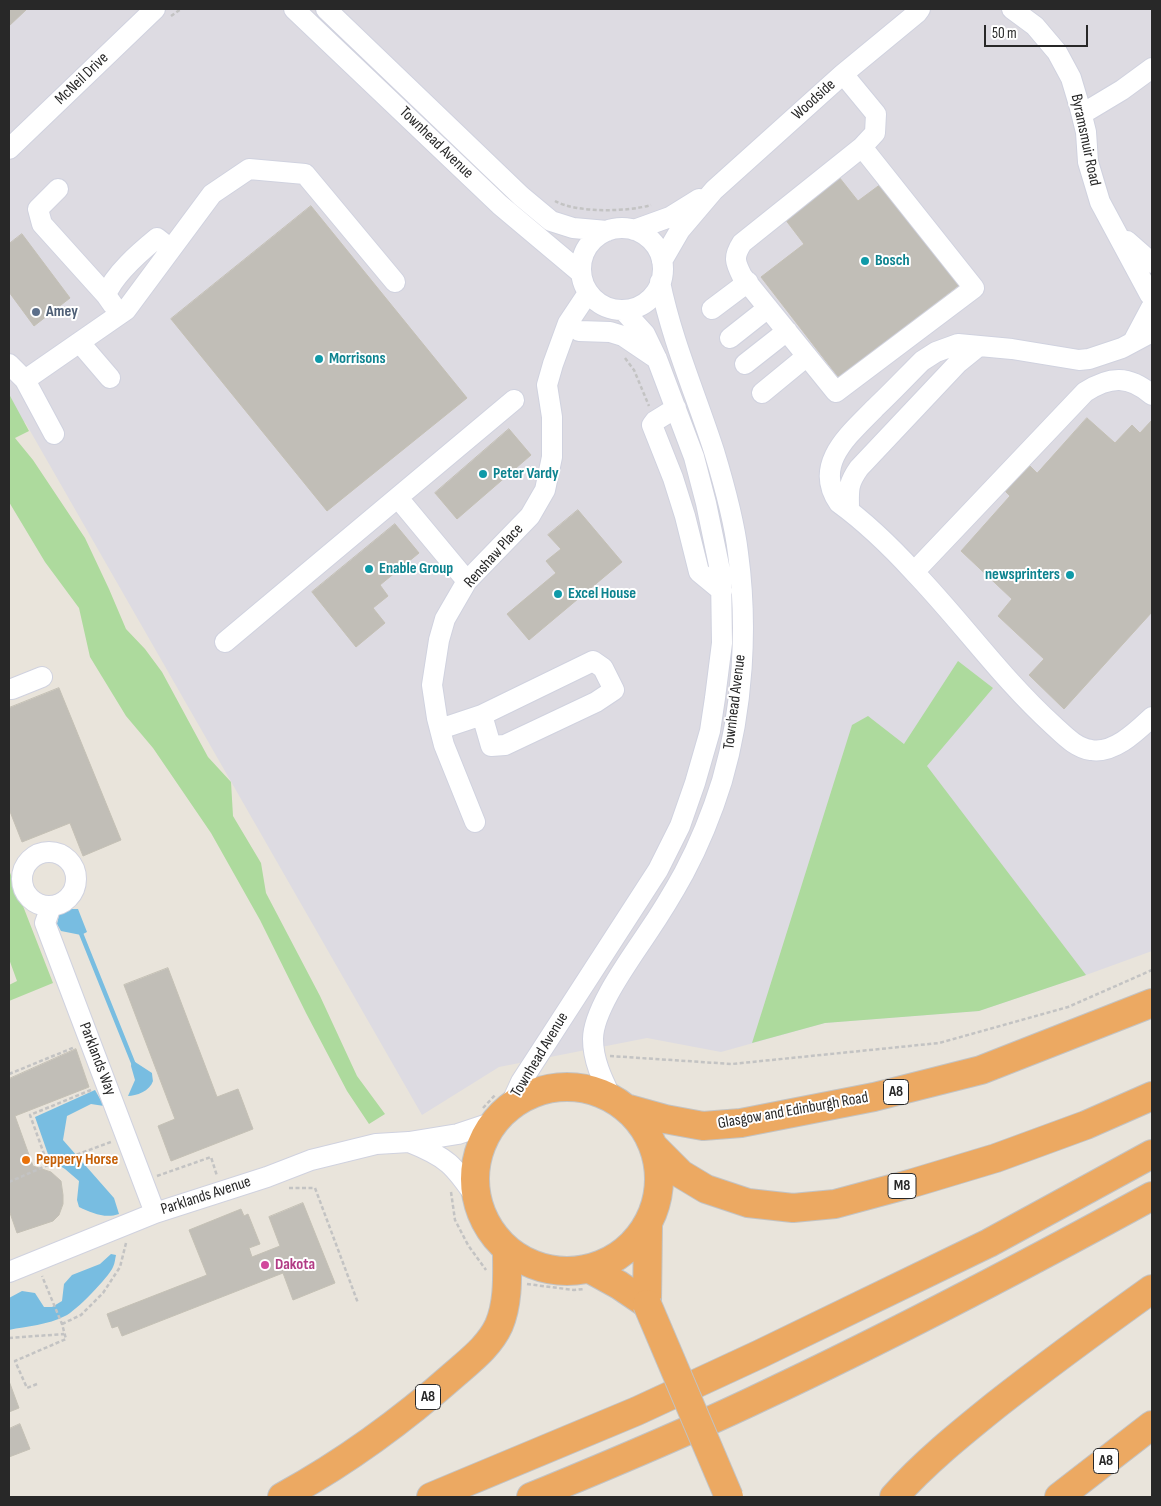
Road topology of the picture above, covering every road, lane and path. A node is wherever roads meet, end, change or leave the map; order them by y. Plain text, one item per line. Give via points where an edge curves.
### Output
1 (155, 9) edge
2 (294, 9) edge
3 (326, 9) edge
4 (1012, 9) edge
5 (922, 10) edge
6 (1031, 17) edge
7 (1152, 68) edge
8 (843, 74) junction
9 (1082, 114) junction
10 (862, 147) junction
11 (9, 149) edge
12 (58, 189) dead end
13 (714, 190) junction
14 (551, 199) dead end
15 (670, 217) junction
16 (607, 230) junction
17 (634, 230) junction
18 (1116, 231) junction
19 (171, 249) junction
20 (662, 260) junction
21 (1152, 263) edge
22 (581, 273) junction
23 (395, 282) dead end
24 (660, 282) junction
25 (748, 282) junction
26 (588, 293) junction
27 (106, 295) junction
28 (1151, 300) edge
29 (768, 308) junction
30 (617, 309) junction
31 (712, 309) dead end
32 (120, 315) junction
33 (579, 331) junction
34 (788, 331) junction
35 (1152, 332) edge
36 (730, 338) dead end
37 (1134, 340) junction
38 (80, 342) junction
39 (560, 345) junction
40 (979, 346) junction
41 (807, 356) junction
42 (657, 359) junction
43 (9, 364) edge
44 (745, 364) dead end
45 (110, 378) dead end
46 (25, 380) junction
47 (762, 393) dead end
48 (1152, 395) edge
49 (514, 400) dead end
50 (676, 408) junction
51 (54, 434) dead end
52 (398, 498) junction
53 (849, 510) junction
54 (914, 572) junction
55 (467, 581) junction
56 (722, 591) junction
57 (225, 642) dead end
58 (42, 677) dead end
59 (12, 688) dead end
60 (482, 715) junction
61 (1152, 717) edge
62 (442, 737) junction
63 (475, 822) dead end
64 (51, 906) dead end
65 (1152, 970) edge
66 (1152, 1003) edge
67 (73, 1048) dead end
68 (595, 1060) junction
69 (9, 1074) edge
70 (89, 1091) dead end
71 (1152, 1096) edge
72 (620, 1103) junction
73 (496, 1107) junction
74 (126, 1137) junction
75 (409, 1142) junction
76 (655, 1148) junction
77 (1152, 1154) edge
78 (48, 1166) junction
79 (9, 1182) edge
80 (315, 1188) dead end
81 (451, 1191) dead end
82 (1152, 1196) edge
83 (477, 1199) junction
84 (155, 1213) junction
85 (134, 1221) junction
86 (648, 1225) junction
87 (507, 1249) junction
88 (35, 1261) junction
89 (9, 1272) edge
90 (590, 1279) junction
91 (508, 1282) junction
92 (1152, 1290) edge
93 (358, 1303) dead end
94 (647, 1304) junction
95 (62, 1324) junction
96 (64, 1334) junction
97 (9, 1338) edge
98 (36, 1384) dead end
99 (1152, 1425) edge
100 (282, 1497) edge
101 (431, 1497) edge
102 (531, 1497) edge
103 (729, 1497) edge
104 (894, 1497) edge
105 (1059, 1497) edge

1 - 11 street, McNeil Drive
2 - 22 street, Townhead Avenue via 500,205
3 - 16 street, Townhead Avenue via 551,221 573,228
4 - 6 street, Byramsmuir Road
5 - 8 street, Woodside
6 - 9 street, Byramsmuir Road via 1071,78
7 - 9 street
8 - 10 street via 876,114 875,133
8 - 13 street, Woodside
9 - 18 street, Byramsmuir Road via 1092,180
10 - 25 street via 742,243 736,252 736,264
10 - 41 street via 974,288 836,392
12 - 27 street via 38,209 42,224
13 - 15 street, Woodside
13 - 20 street, Woodside via 680,230
14 - 15 path via 576,208 614,210 658,202
15 - 17 street, Woodside
16 - 17 street
16 - 22 street via 595,237 587,248
17 - 20 street via 652,241
18 - 21 street, Byramsmuir Road
18 - 28 street, Byramsmuir Road
19 - 23 street via 212,194 249,169 305,174
19 - 27 street via 157,238 110,286
19 - 32 street
20 - 24 street
22 - 26 street
24 - 30 street via 646,302
24 - 68 street, Townhead Avenue via 673,337 714,451 733,526 742,608 742,669 735,727 722,780 703,834 684,873 596,1021 593,1038
25 - 29 street
25 - 31 street
26 - 30 street via 598,302
26 - 39 street, Renshaw Place via 568,322
27 - 32 street
28 - 37 street
29 - 34 street
29 - 36 street
30 - 33 street
30 - 42 street, Townhead Avenue via 645,334
32 - 38 street
33 - 39 street
33 - 42 street via 610,332 623,336
34 - 41 street
34 - 44 street
35 - 37 street
37 - 40 street via 1108,354 1079,360
38 - 45 street
38 - 46 street
39 - 55 street, Renshaw Place via 547,385 552,417 552,458 544,490 530,516
40 - 53 street via 958,363 859,468 849,486
40 - 53 street via 958,344 922,361 845,439 833,460 829,480 834,495
41 - 47 street
42 - 50 street, Townhead Avenue
43 - 46 street
46 - 51 street
48 - 54 street via 1142,386 1126,380 1099,383 1085,392
49 - 52 street
50 - 56 street, Townhead Avenue via 706,503
50 - 56 street via 652,426 686,516 699,572
52 - 55 street
52 - 57 street
53 - 54 street
54 - 61 street via 1030,704 1075,745 1092,751 1107,749 1122,742
55 - 62 street, Renshaw Place via 445,619 439,640 432,685
56 - 73 street, Townhead Avenue via 722,643 710,731 680,826 658,870 521,1082
58 - 59 street
60 - 60 street via 593,661 603,668 614,690 596,702 505,745 491,746
60 - 62 street
62 - 63 street, Renshaw Place
64 - 74 street, Parklands Way via 45,922
65 - 68 path via 1068,1007 939,1043 732,1064 621,1056
66 - 72 highway, Glasgow and Edinburgh Road / A8 via 981,1070 874,1097 749,1121 702,1126 665,1119
67 - 69 path
68 - 72 street, Townhead Avenue
70 - 78 path via 30,1115
71 - 76 highway, M8 via 1086,1125 996,1158 835,1204 802,1208 748,1203 706,1188 681,1174
72 - 73 highway, Glasgow and Edinburgh Road via 586,1088 559,1087 541,1090
72 - 76 highway via 640,1121
73 - 75 street, Parklands Avenue via 458,1134
73 - 83 highway via 477,1159
74 - 78 path
74 - 84 street, Parklands Way
75 - 83 street, Parklands Avenue via 445,1159 460,1173
75 - 84 street, Parklands Avenue via 376,1144 334,1153
76 - 86 highway via 660,1188
77 - 101 highway via 989,1243 760,1354 637,1411
78 - 79 path
80 - 93 path
81 - 91 path via 455,1220 468,1246 486,1269 489,1284
82 - 102 highway via 1016,1270 763,1396
83 - 87 highway via 488,1227
84 - 85 street, Parklands Avenue
85 - 88 street, Parklands Avenue
85 - 95 path via 120,1267 103,1293 81,1315
86 - 90 highway via 637,1240
86 - 94 highway
87 - 90 highway via 537,1267 572,1272
87 - 91 highway, A8
88 - 89 street, Parklands Avenue
88 - 95 path
90 - 91 path via 574,1290
90 - 94 highway via 619,1284
91 - 100 highway, A8 via 500,1324 477,1354 393,1425
92 - 104 highway via 1047,1365 964,1431
94 - 103 highway, bridge
95 - 96 path
96 - 97 path
96 - 98 path via 66,1339 15,1361 27,1388
99 - 105 highway, A8

